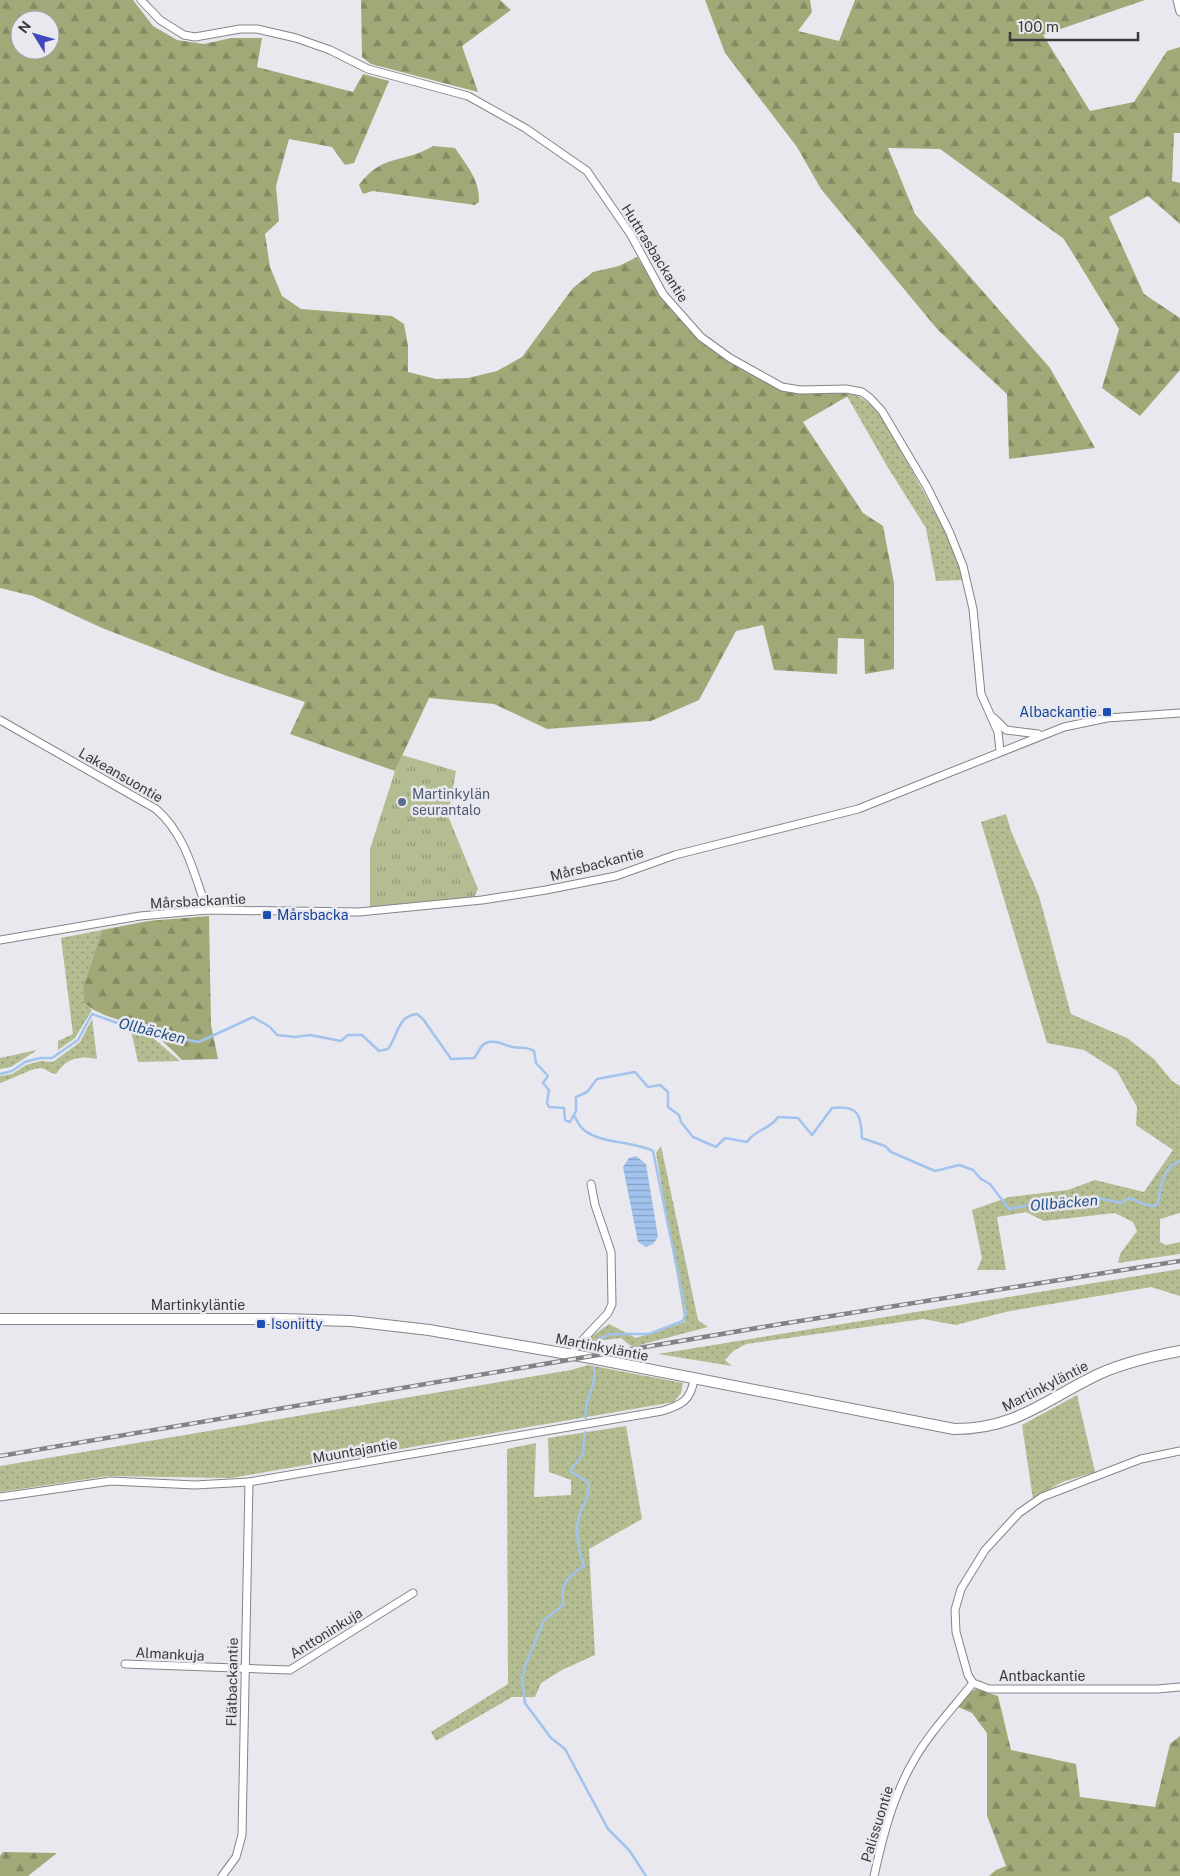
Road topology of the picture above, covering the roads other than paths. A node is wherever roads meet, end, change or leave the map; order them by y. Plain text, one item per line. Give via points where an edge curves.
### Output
1 (141, 0) edge
2 (1177, 0) edge
3 (1180, 12) edge
4 (1180, 713) edge
5 (992, 716) junction
6 (0, 720) edge
7 (1042, 734) junction
8 (1000, 751) junction
9 (207, 910) junction
10 (0, 940) edge
11 (591, 1184) dead end
12 (0, 1319) edge
13 (1180, 1351) edge
14 (573, 1355) junction
15 (694, 1379) junction
16 (1180, 1451) edge
17 (249, 1482) junction
18 (0, 1497) edge
19 (413, 1592) dead end
20 (125, 1664) dead end
21 (245, 1670) junction
22 (973, 1683) junction
23 (1180, 1687) edge
24 (222, 1876) edge
25 (874, 1876) edge

1 - 5 street, Huttrasbackantie via 160,20 184,35 195,37 257,29 330,50 368,69 468,96 525,128 587,171 631,236 663,294 701,337 730,358 782,386 800,390 846,389 862,392 870,398 882,411 927,487 963,566 973,609 981,694
2 - 3 street
4 - 7 street, Mårsbackantie via 1107,718
5 - 7 street, Huttrasbackantie via 1006,730
5 - 8 street, Huttrasbackantie
6 - 9 street, Lakeansuontie via 156,809 169,820 180,837
7 - 8 street, Mårsbackantie
8 - 9 street, Mårsbackantie via 858,809 676,855 616,876 482,900 360,912
9 - 10 street, Mårsbackantie via 140,916
11 - 14 street via 611,1252 612,1304 608,1313 575,1348
12 - 14 street, Martinkyläntie via 283,1318 351,1321 429,1330
13 - 15 street, Martinkyläntie via 1124,1364 1018,1418 976,1429 936,1427
14 - 15 street, Martinkyläntie
15 - 17 street, Muuntajantie via 684,1403 662,1411
16 - 22 street via 1140,1459 1042,1497 1019,1513 995,1538 970,1572 955,1610 962,1656
17 - 18 street, Muuntajantie via 111,1481
17 - 21 street, Flätbackantie
19 - 21 street, Anttoninkuja via 290,1670
20 - 21 street, Almankuja
21 - 24 street, Flätbackantie via 242,1835 236,1857
22 - 23 street, Antbackantie via 989,1689 1006,1690
22 - 25 street, Palissuontie via 914,1759 884,1833

